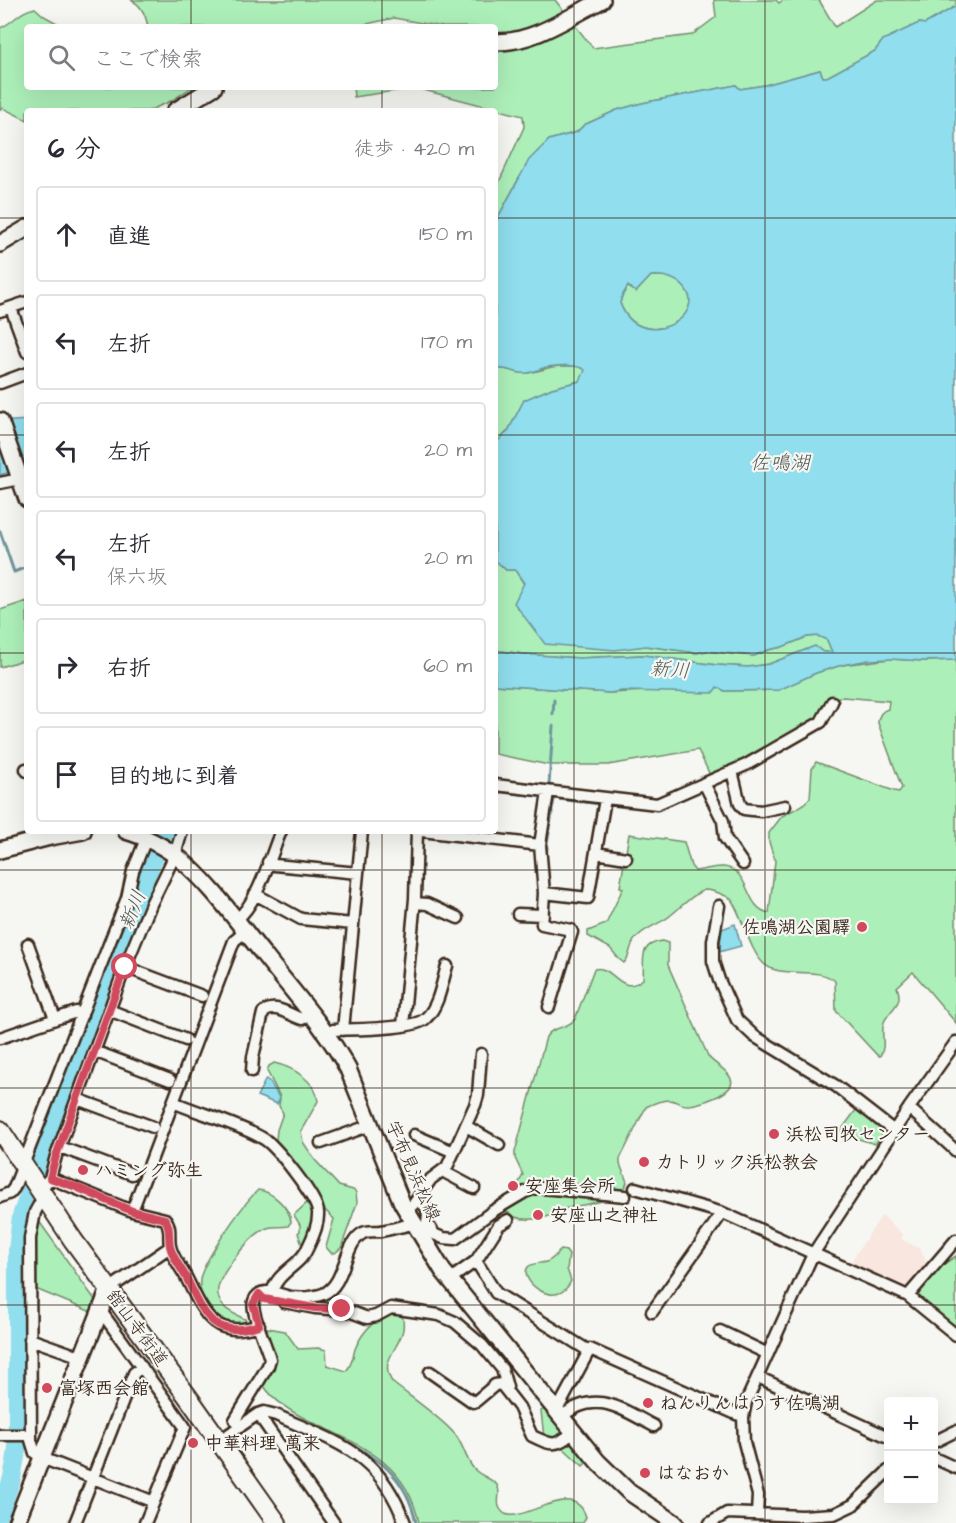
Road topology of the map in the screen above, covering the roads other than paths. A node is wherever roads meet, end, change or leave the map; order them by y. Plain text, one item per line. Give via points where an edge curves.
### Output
1 (602, 0) edge
2 (498, 42) edge
3 (209, 90) edge
4 (180, 108) edge
5 (24, 230) edge
6 (0, 244) edge
7 (24, 303) edge
8 (6, 309) edge
9 (24, 346) edge
10 (24, 374) edge
11 (0, 383) edge
12 (0, 421) edge
13 (19, 476) junction
14 (0, 483) edge
15 (24, 490) edge
16 (832, 702) dead end
17 (732, 771) junction
18 (704, 783) junction
19 (498, 785) edge
20 (548, 792) junction
21 (605, 799) junction
22 (785, 806) dead end
23 (49, 834) edge
24 (134, 834) edge
25 (181, 834) edge
26 (280, 834) edge
27 (362, 834) edge
28 (417, 834) edge
29 (447, 834) edge
30 (147, 840) junction
31 (540, 845) junction
32 (0, 850) edge
33 (172, 853) junction
34 (596, 853) junction
35 (626, 858) dead end
36 (268, 862) junction
37 (743, 864) dead end
38 (358, 873) junction
39 (544, 893) junction
40 (255, 894) junction
41 (415, 903) junction
42 (722, 913) dead end
43 (518, 914) dead end
44 (543, 915) junction
45 (458, 918) dead end
46 (353, 924) junction
47 (240, 926) junction
48 (28, 944) dead end
49 (447, 966) dead end
50 (125, 967) junction
51 (202, 996) dead end
52 (549, 1006) dead end
53 (109, 1010) junction
54 (310, 1014) junction
55 (82, 1015) junction
56 (55, 1019) junction
57 (403, 1026) junction
58 (343, 1030) junction
59 (326, 1035) junction
60 (0, 1038) edge
61 (186, 1040) dead end
62 (956, 1042) edge
63 (94, 1051) junction
64 (481, 1054) dead end
65 (252, 1071) dead end
66 (170, 1080) dead end
67 (77, 1098) junction
68 (178, 1104) dead end
69 (909, 1108) junction
70 (371, 1125) junction
71 (466, 1126) junction
72 (153, 1127) dead end
73 (0, 1130) edge
74 (894, 1131) junction
75 (414, 1135) dead end
76 (321, 1143) dead end
77 (499, 1145) dead end
78 (60, 1147) junction
79 (956, 1151) edge
80 (454, 1152) junction
81 (25, 1166) junction
82 (444, 1170) junction
83 (132, 1174) dead end
84 (44, 1188) junction
85 (474, 1188) dead end
86 (635, 1188) dead end
87 (625, 1196) dead end
88 (0, 1197) edge
89 (411, 1204) junction
90 (132, 1211) junction
91 (720, 1213) junction
92 (508, 1220) dead end
93 (413, 1224) junction
94 (956, 1240) edge
95 (170, 1247) junction
96 (813, 1254) junction
97 (476, 1261) junction
98 (449, 1280) junction
99 (109, 1289) junction
100 (272, 1293) junction
101 (259, 1294) junction
102 (908, 1296) junction
103 (100, 1310) junction
104 (652, 1312) dead end
105 (259, 1325) junction
106 (720, 1331) dead end
107 (956, 1335) edge
108 (30, 1339) junction
109 (589, 1351) junction
110 (768, 1354) junction
111 (81, 1357) junction
112 (142, 1367) junction
113 (430, 1372) dead end
114 (758, 1377) junction
115 (505, 1389) junction
116 (558, 1412) junction
117 (258, 1414) junction
118 (743, 1416) junction
119 (654, 1426) dead end
120 (240, 1427) junction
121 (956, 1431) edge
122 (574, 1432) junction
123 (4, 1435) edge
124 (29, 1435) junction
125 (884, 1435) edge
126 (938, 1440) edge
127 (219, 1441) junction
128 (42, 1458) junction
129 (938, 1460) edge
130 (956, 1468) edge
131 (884, 1475) edge
132 (93, 1478) junction
133 (154, 1502) junction
134 (757, 1514) junction
135 (16, 1523) edge
136 (75, 1523) edge
137 (145, 1523) edge
138 (277, 1523) edge
139 (334, 1523) edge
140 (405, 1523) edge
141 (675, 1523) edge
142 (710, 1523) edge

1 - 2 main road via 551,27 513,42
3 - 4 main road
5 - 6 main road
7 - 8 street
8 - 9 street
10 - 11 street
12 - 13 main road
13 - 14 street
13 - 15 main road
16 - 17 street via 821,722
17 - 18 street
17 - 22 street via 744,809 761,811
18 - 21 street via 657,804
18 - 37 street via 723,821 724,838
19 - 20 street
20 - 21 street
20 - 31 street
21 - 34 street
23 - 32 main road
24 - 30 main road, 宇布見浜松線
25 - 33 street
26 - 36 street
27 - 38 street
28 - 41 street
29 - 31 street
30 - 33 main road, 宇布見浜松線
30 - 55 street
31 - 39 street
33 - 47 main road, 宇布見浜松線 via 201,879
33 - 50 street
34 - 35 street
34 - 39 street via 588,898
36 - 38 street
36 - 40 street
38 - 46 street
39 - 44 street
40 - 46 street via 301,918
40 - 47 street
41 - 45 street via 427,904
41 - 57 street
42 - 74 street via 712,951 715,971 742,1026 836,1086
43 - 44 street
44 - 52 street via 542,924 572,932
46 - 58 street
47 - 54 main road, 宇布見浜松線
47 - 90 street
48 - 56 street
49 - 57 street via 429,1015 421,1022
50 - 51 street
50 - 53 street
53 - 61 street
53 - 63 street
54 - 59 main road, 宇布見浜松線
54 - 65 street via 302,1019 274,1008 266,1009
55 - 56 street via 76,1012
55 - 81 street
56 - 60 street
57 - 58 street
58 - 59 street
59 - 70 main road, 宇布見浜松線 via 348,1069
62 - 69 street
63 - 66 street
63 - 67 street
64 - 71 street via 477,1100
67 - 72 street
67 - 78 street
68 - 100 street via 268,1142 316,1203 318,1218 308,1249 273,1285
69 - 74 street
69 - 79 street
70 - 76 street
70 - 89 main road, 宇布見浜松線
71 - 77 street
71 - 80 street
73 - 81 main road, 舘山寺街道
74 - 96 street
75 - 80 street
78 - 83 street
78 - 84 street
80 - 82 street
81 - 84 main road, 舘山寺街道
81 - 88 street via 12,1191
82 - 85 street
82 - 89 street via 431,1179
84 - 90 street via 76,1187
84 - 99 main road, 舘山寺街道
84 - 108 street via 31,1232
86 - 91 street
87 - 89 street via 530,1189 455,1239 434,1234 427,1223 427,1207
89 - 93 main road, 宇布見浜松線
90 - 95 street via 165,1219
91 - 96 street
91 - 104 street
92 - 97 street via 500,1225
93 - 98 main road, 宇布見浜松線
93 - 100 street via 360,1235 334,1286 324,1294 300,1297
94 - 102 street
95 - 99 street
95 - 105 street via 209,1319 232,1330
96 - 102 street
96 - 110 street
97 - 98 street
97 - 109 street via 496,1293
98 - 116 main road, 宇布見浜松線
99 - 103 main road
99 - 127 main road, 舘山寺街道
100 - 101 street
101 - 105 street via 253,1304
101 - 115 street via 264,1299 346,1310 367,1318 391,1308 447,1318 462,1326 502,1369
102 - 107 street
103 - 111 main road
103 - 112 street
105 - 120 street via 269,1363 235,1420
106 - 110 street
108 - 111 street
108 - 124 street
109 - 116 street
109 - 118 street
110 - 114 street
111 - 128 main road
112 - 132 street via 134,1373
112 - 133 street via 185,1428
113 - 115 street via 473,1402 495,1385 501,1384
114 - 118 street
114 - 125 street
115 - 122 street via 519,1407 532,1436 550,1444 560,1443
116 - 119 street via 586,1403 605,1403
116 - 122 main road, 宇布見浜松線
117 - 120 street
117 - 139 street
117 - 140 street via 276,1415 364,1459 387,1485
118 - 134 street via 746,1454 758,1495
120 - 127 street
121 - 126 street
122 - 141 main road, 宇布見浜松線 via 619,1482
123 - 124 street
124 - 128 street via 34,1453
127 - 138 main road, 舘山寺街道
128 - 132 street
128 - 135 main road
129 - 130 street
131 - 134 street via 858,1501 840,1512
132 - 133 street
132 - 136 street
133 - 137 street
134 - 142 street via 727,1513

